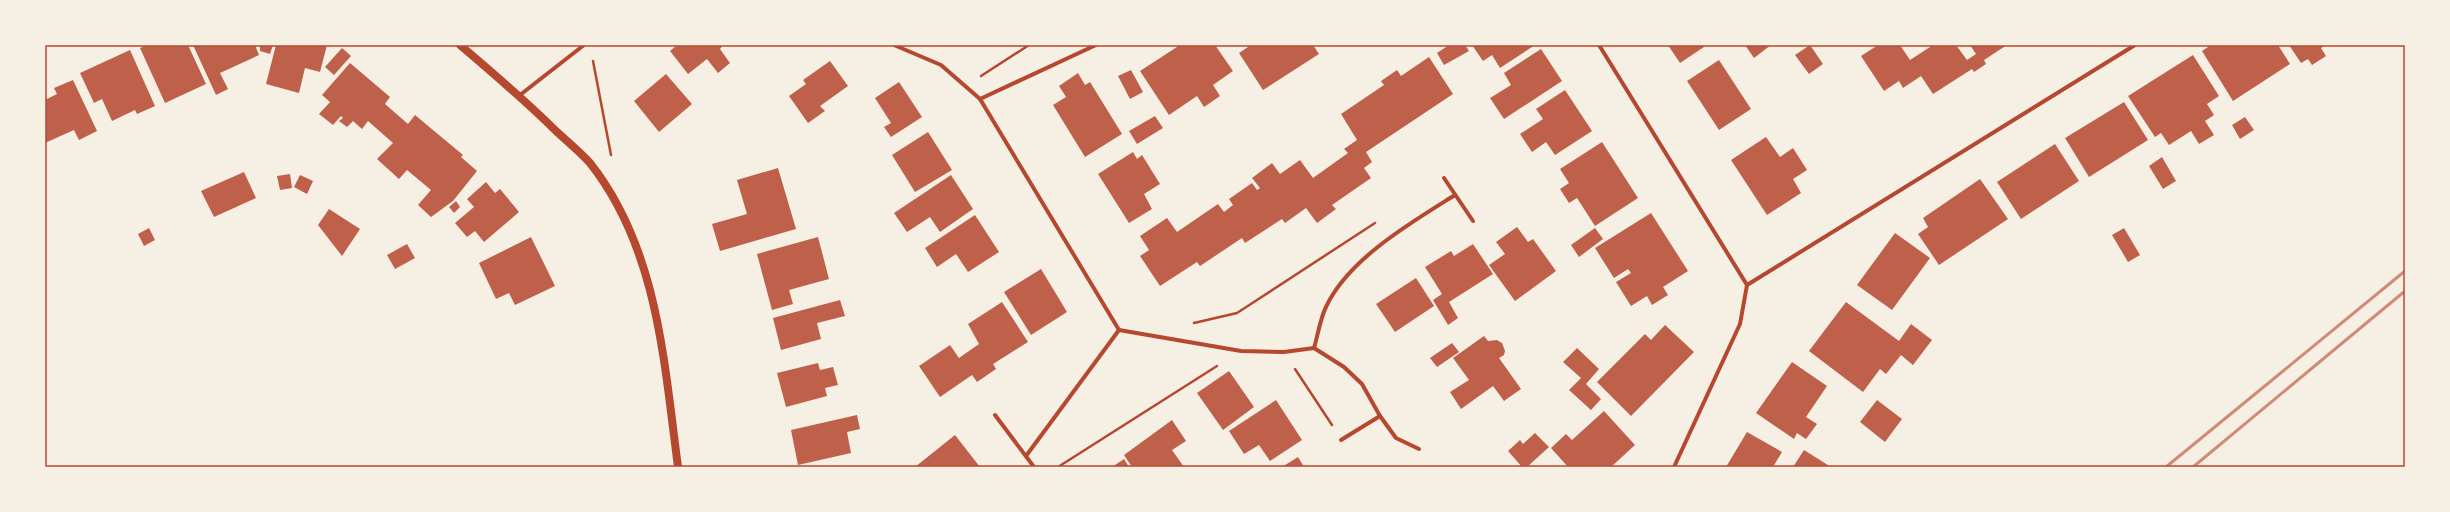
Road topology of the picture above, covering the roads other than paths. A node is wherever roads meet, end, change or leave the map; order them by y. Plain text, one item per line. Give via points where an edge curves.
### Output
1 (460, 45) edge
2 (584, 45) edge
3 (894, 45) edge
4 (1096, 45) edge
5 (1599, 45) edge
6 (2135, 45) edge
7 (520, 95) junction
8 (980, 99) junction
9 (1444, 178) dead end
10 (1455, 195) junction
11 (1473, 221) dead end
12 (1748, 285) junction
13 (1118, 330) junction
14 (1314, 348) junction
15 (996, 415) dead end
16 (1380, 416) junction
17 (1341, 440) road end
18 (1419, 449) dead end
19 (1026, 456) junction
20 (678, 467) edge
21 (1034, 467) edge
22 (1674, 467) edge

1 - 7 main road
2 - 7 street
3 - 8 street via 941,64
4 - 8 street
5 - 12 street
6 - 12 street
7 - 20 main road via 589,163 621,209 633,236 642,261 661,340
8 - 13 street
9 - 10 street
10 - 11 street
10 - 14 street via 1402,228 1352,270 1326,306
12 - 22 street via 1740,324
13 - 14 street via 1241,351 1284,352
13 - 19 street
14 - 16 street via 1344,367 1362,384
15 - 19 street
16 - 17 street
16 - 18 street via 1396,438
19 - 21 street

